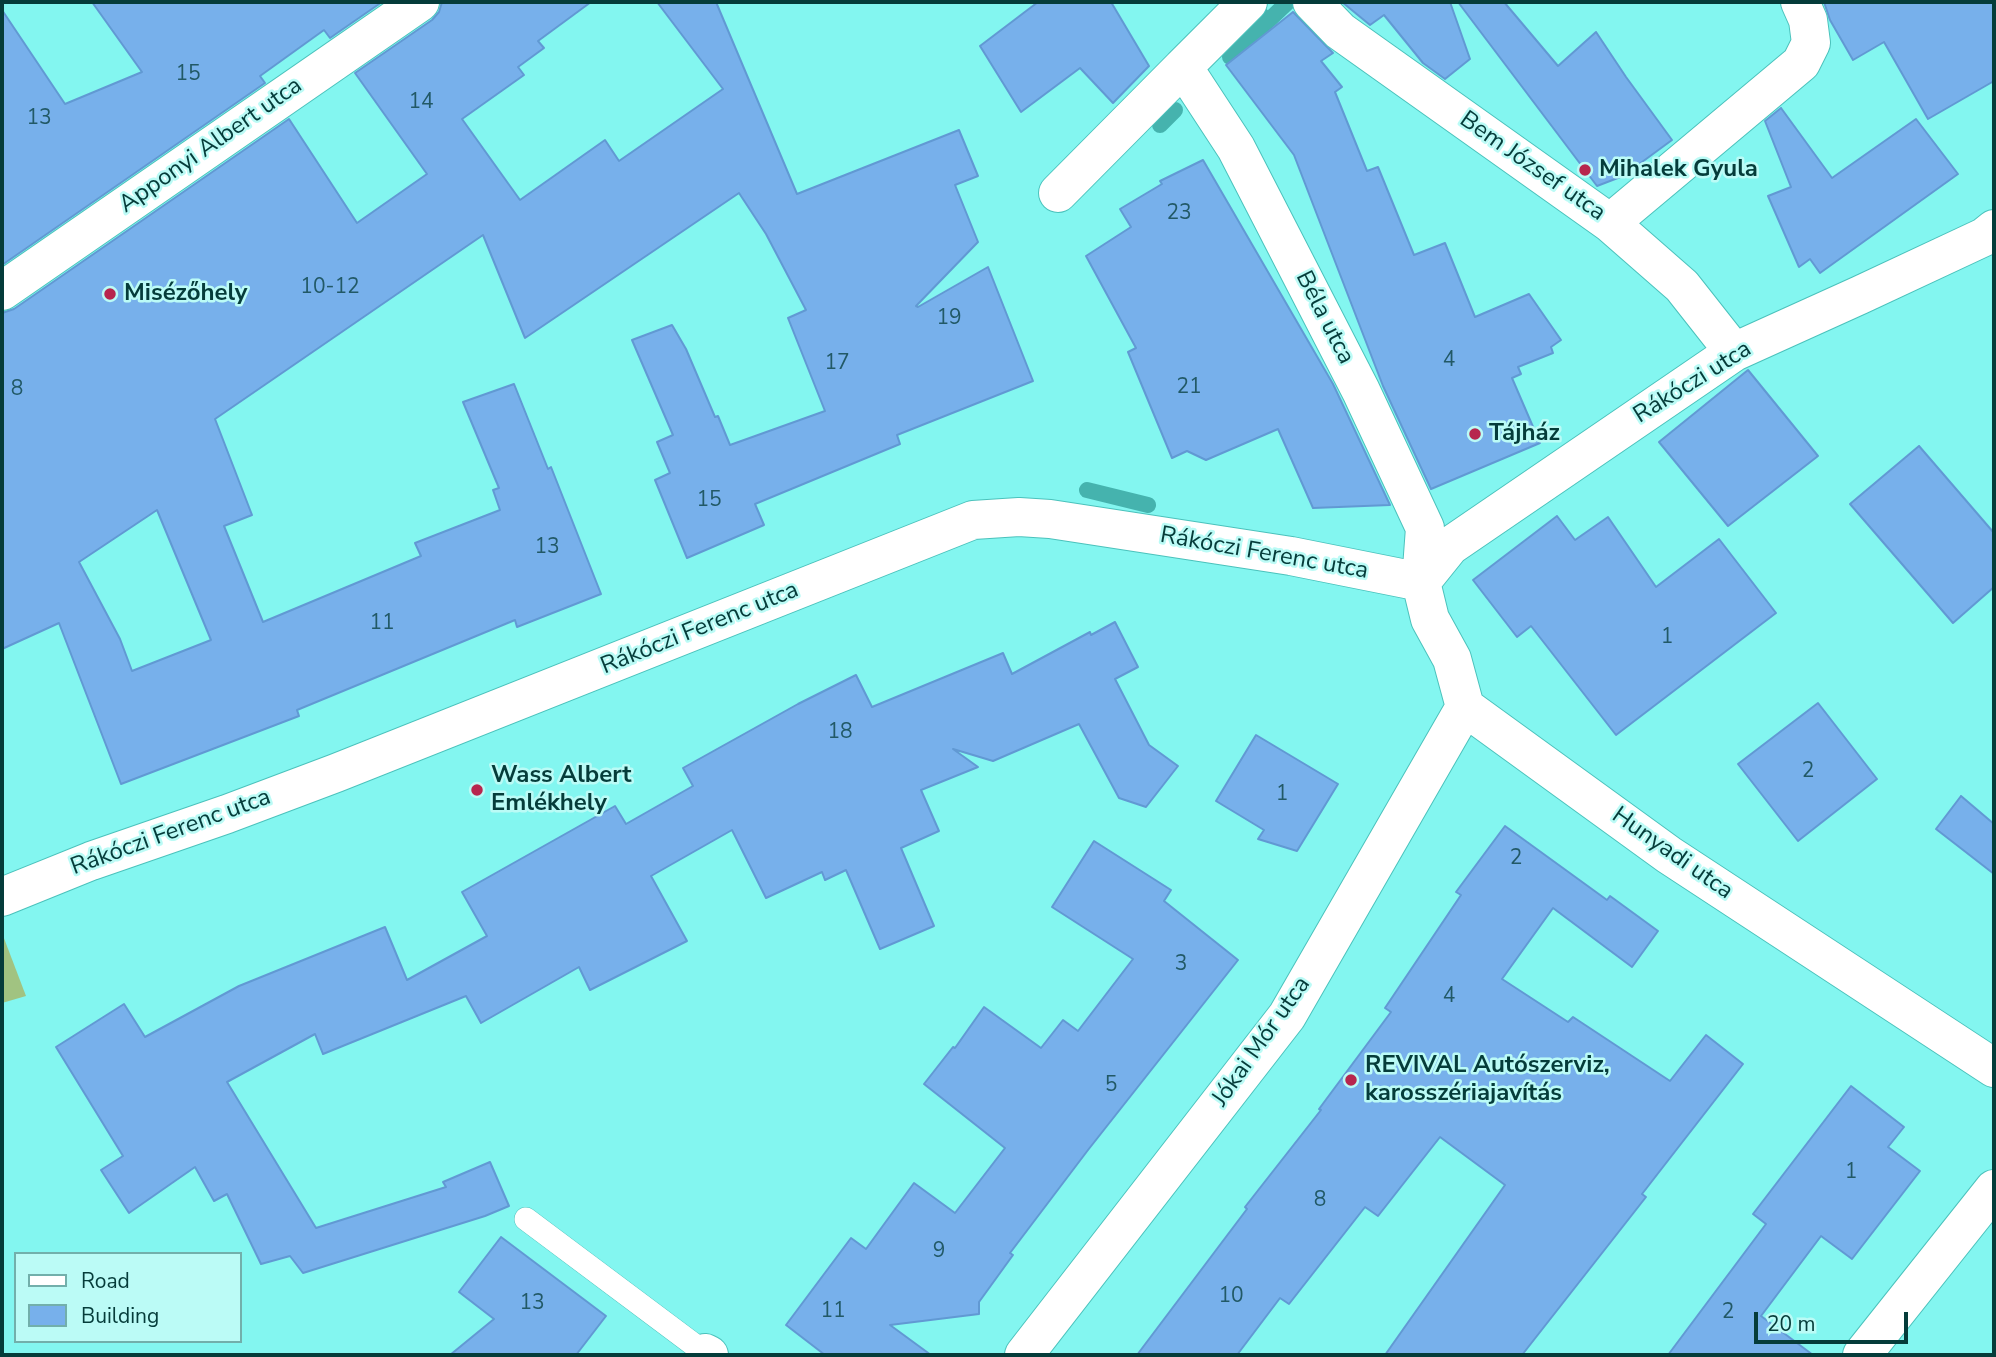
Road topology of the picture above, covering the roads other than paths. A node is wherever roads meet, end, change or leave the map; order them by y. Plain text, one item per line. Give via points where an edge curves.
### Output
1 (420, 2) edge
2 (1248, 2) edge
3 (1312, 2) edge
4 (1800, 2) edge
5 (1183, 67) junction
6 (1059, 193) dead end
7 (1610, 223) junction
8 (1994, 229) edge
9 (2, 291) edge
10 (1734, 352) junction
11 (1421, 582) junction
12 (1465, 707) junction
13 (2, 897) edge
14 (1994, 1068) edge
15 (1994, 1189) edge
16 (526, 1219) dead end
17 (707, 1354) edge
18 (1024, 1355) edge
19 (1862, 1355) edge

1 - 9 street, Apponyi Albert utca
2 - 5 street
3 - 7 street, Bem József utca via 1340,31
4 - 7 street via 1811,43 1801,63
5 - 6 street
5 - 11 street, Béla utca via 1237,148 1425,528
7 - 10 street, Bem József utca via 1682,286
8 - 10 street, Rákóczi utca
10 - 11 street, Rákóczi utca via 1450,546
11 - 12 street via 1430,619 1452,659
11 - 13 street, Rákóczi Ferenc utca via 1291,556 1050,519 973,520 324,778
12 - 14 street, Hunyadi utca via 1669,855
12 - 18 street, Jókai Mór utca via 1287,1016
15 - 19 street
16 - 17 lane

